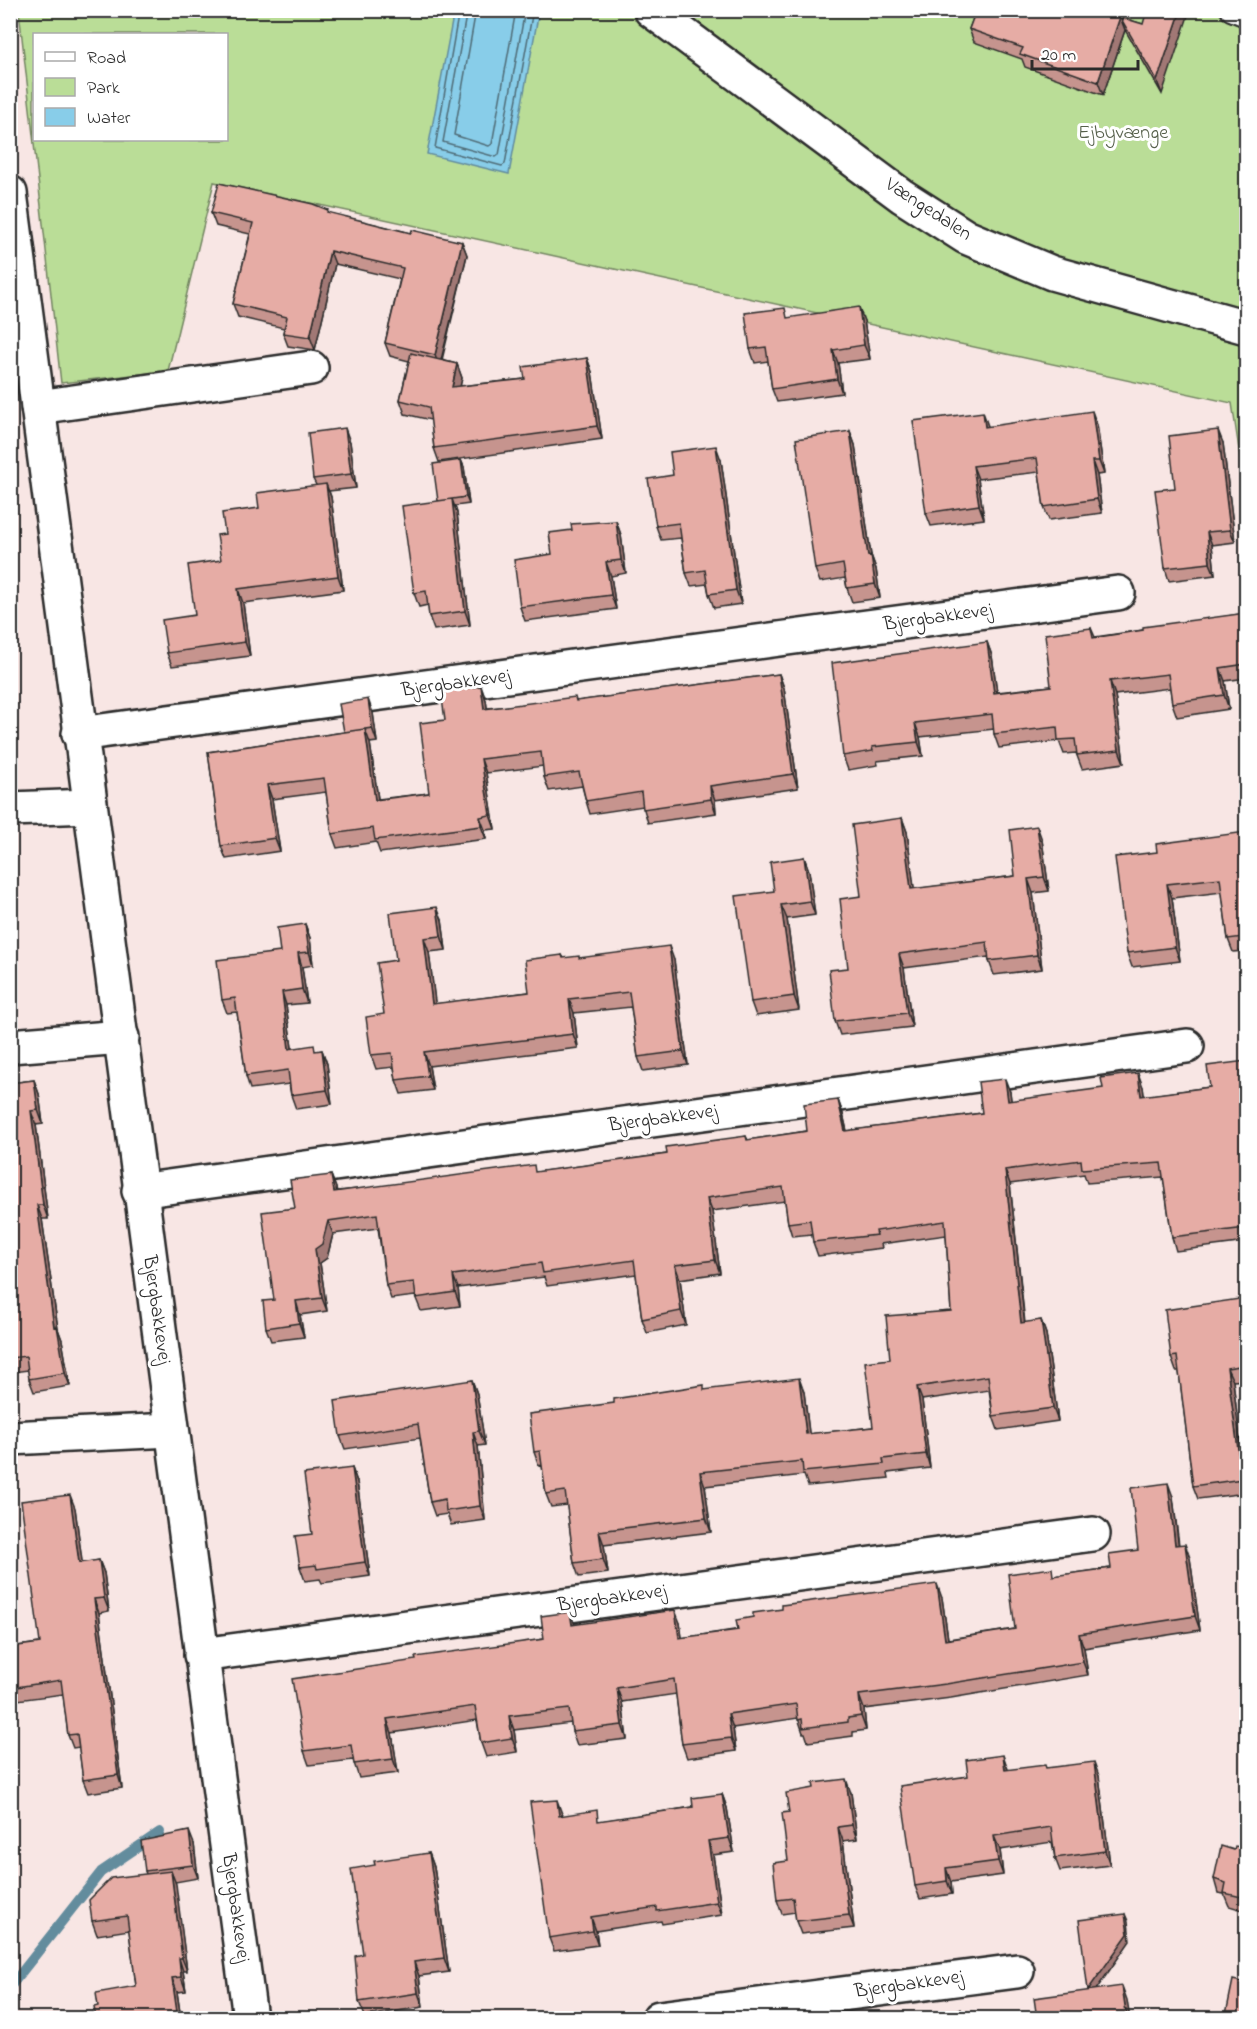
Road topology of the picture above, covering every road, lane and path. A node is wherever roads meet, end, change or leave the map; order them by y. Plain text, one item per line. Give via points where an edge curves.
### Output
1 (651, 10) edge
2 (1231, 10) edge
3 (1246, 16) edge
4 (10, 193) edge
5 (1246, 327) edge
6 (311, 368) dead end
7 (38, 407) junction
8 (1118, 593) dead end
9 (79, 734) junction
10 (90, 806) junction
11 (10, 809) edge
12 (122, 1037) junction
13 (10, 1046) edge
14 (1187, 1046) dead end
15 (140, 1191) junction
16 (171, 1430) junction
17 (10, 1438) edge
18 (1094, 1534) dead end
19 (201, 1655) junction
20 (1017, 1971) dead end
21 (250, 2019) edge
22 (658, 2019) edge

1 - 5 street, Vængedalen via 902,196 966,237 1052,273
2 - 3 lane
4 - 7 street, Bjergbakkevej
6 - 7 street
7 - 9 street, Bjergbakkevej
8 - 9 street, Bjergbakkevej
9 - 10 street, Bjergbakkevej
10 - 11 street
10 - 12 street, Bjergbakkevej
12 - 13 street
12 - 15 street, Bjergbakkevej
14 - 15 street, Bjergbakkevej
15 - 16 street, Bjergbakkevej
16 - 17 street
16 - 19 street, Bjergbakkevej
18 - 19 street, Bjergbakkevej
19 - 21 street, Bjergbakkevej
20 - 22 street, Bjergbakkevej

